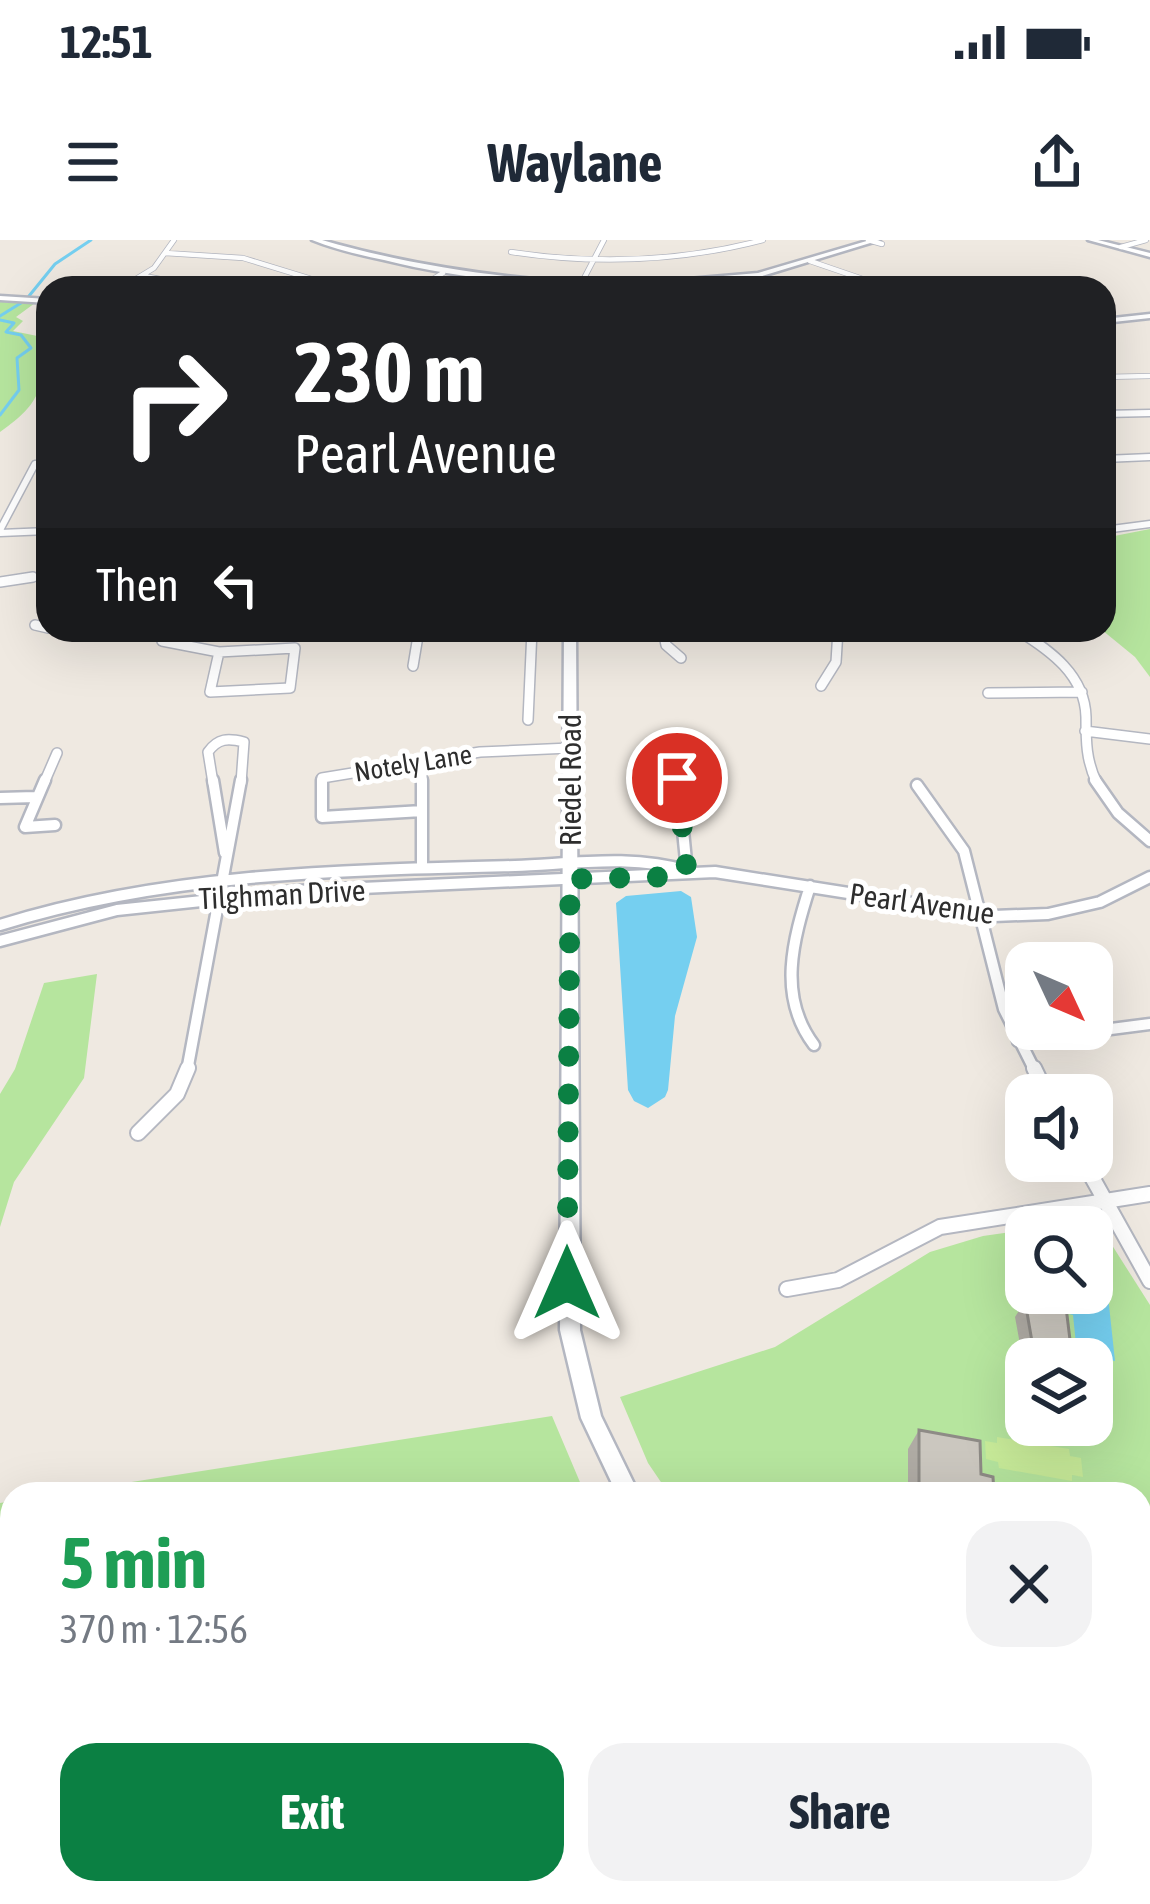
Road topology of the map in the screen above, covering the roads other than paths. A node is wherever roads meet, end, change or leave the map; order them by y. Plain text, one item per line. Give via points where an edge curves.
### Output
1 (174, 240) edge
2 (315, 240) edge
3 (604, 240) edge
4 (763, 240) edge
5 (893, 240) edge
6 (1091, 240) edge
7 (875, 241) edge
8 (1145, 242) edge
9 (1120, 247) junction
10 (511, 252) dead end
11 (165, 253) junction
12 (1150, 255) edge
13 (595, 258) junction
14 (815, 263) junction
15 (442, 273) junction
16 (142, 276) edge
17 (301, 276) edge
18 (437, 276) edge
19 (480, 276) edge
20 (585, 276) edge
21 (743, 276) edge
22 (767, 276) edge
23 (853, 276) edge
24 (0, 298) edge
25 (36, 300) edge
26 (1150, 316) edge
27 (1116, 320) edge
28 (1150, 376) edge
29 (1116, 377) edge
30 (1150, 413) edge
31 (1116, 414) edge
32 (1150, 458) edge
33 (1116, 459) edge
34 (36, 464) edge
35 (1150, 524) edge
36 (1116, 528) edge
37 (36, 531) edge
38 (0, 532) edge
39 (33, 577) dead end
40 (0, 582) edge
41 (185, 642) edge
42 (417, 642) edge
43 (531, 642) edge
44 (570, 642) edge
45 (665, 642) edge
46 (837, 642) edge
47 (1034, 642) edge
48 (219, 652) junction
49 (681, 658) dead end
50 (413, 666) dead end
51 (821, 686) dead end
52 (1082, 692) junction
53 (988, 693) dead end
54 (528, 720) dead end
55 (1085, 731) junction
56 (1150, 739) edge
57 (570, 748) junction
58 (704, 749) dead end
59 (57, 754) dead end
60 (422, 762) junction
61 (917, 785) dead end
62 (35, 797) junction
63 (0, 798) edge
64 (422, 811) junction
65 (55, 825) dead end
66 (1150, 841) edge
67 (224, 853) junction
68 (422, 868) junction
69 (570, 872) junction
70 (687, 872) junction
71 (1150, 877) edge
72 (224, 879) junction
73 (810, 886) junction
74 (220, 897) junction
75 (979, 916) junction
76 (0, 925) edge
77 (0, 941) edge
78 (1005, 1012) edge
79 (1150, 1024) edge
80 (1113, 1029) edge
81 (814, 1045) dead end
82 (139, 1133) dead end
83 (1095, 1182) edge
84 (1150, 1194) edge
85 (1105, 1201) junction
86 (1150, 1281) edge
87 (787, 1288) dead end
88 (622, 1482) edge

1 - 11 street
2 - 15 street
3 - 13 street
4 - 13 street via 688,257
5 - 7 street
6 - 9 street
7 - 14 street
8 - 9 street
9 - 12 street
10 - 13 street
11 - 16 street
11 - 17 street via 242,258
13 - 20 street
14 - 21 street
14 - 22 street
14 - 23 street
15 - 18 street
15 - 19 street
24 - 25 street
26 - 27 street
28 - 29 street
30 - 31 street
32 - 33 street
34 - 38 street
35 - 36 street
37 - 38 street
39 - 40 street
41 - 48 street
42 - 50 street
43 - 54 street
44 - 57 street, Riedel Road
45 - 49 street
46 - 51 street
47 - 52 street
48 - 48 street via 296,648 290,688 210,692
52 - 53 street
52 - 55 street
55 - 56 street
55 - 66 street via 1100,788
57 - 60 street, Notely Lane
57 - 69 street, Riedel Road
58 - 70 street via 677,769
59 - 62 street
60 - 64 street
60 - 64 street, Notely Lane via 322,778 322,817
61 - 75 street via 964,850
62 - 63 street
62 - 65 street via 25,826
64 - 68 street
67 - 67 street via 247,750 229,738 208,752
67 - 72 street
68 - 69 street, Tilghman Drive
68 - 72 street, Tilghman Drive
69 - 70 street, Pearl Avenue
69 - 74 street, Tilghman Drive
69 - 88 street, Riedel Road via 570,1330 591,1418
70 - 73 street, Pearl Avenue
71 - 75 street, Pearl Avenue via 1082,907
72 - 74 street
72 - 76 street, Tilghman Drive via 93,896
73 - 75 street, Pearl Avenue
73 - 81 street via 796,933 790,1006
74 - 77 street, Tilghman Drive via 96,911
74 - 82 street via 184,1081
75 - 78 street
79 - 80 street
83 - 85 street
84 - 85 street
85 - 86 street
85 - 87 street via 940,1227 838,1280

